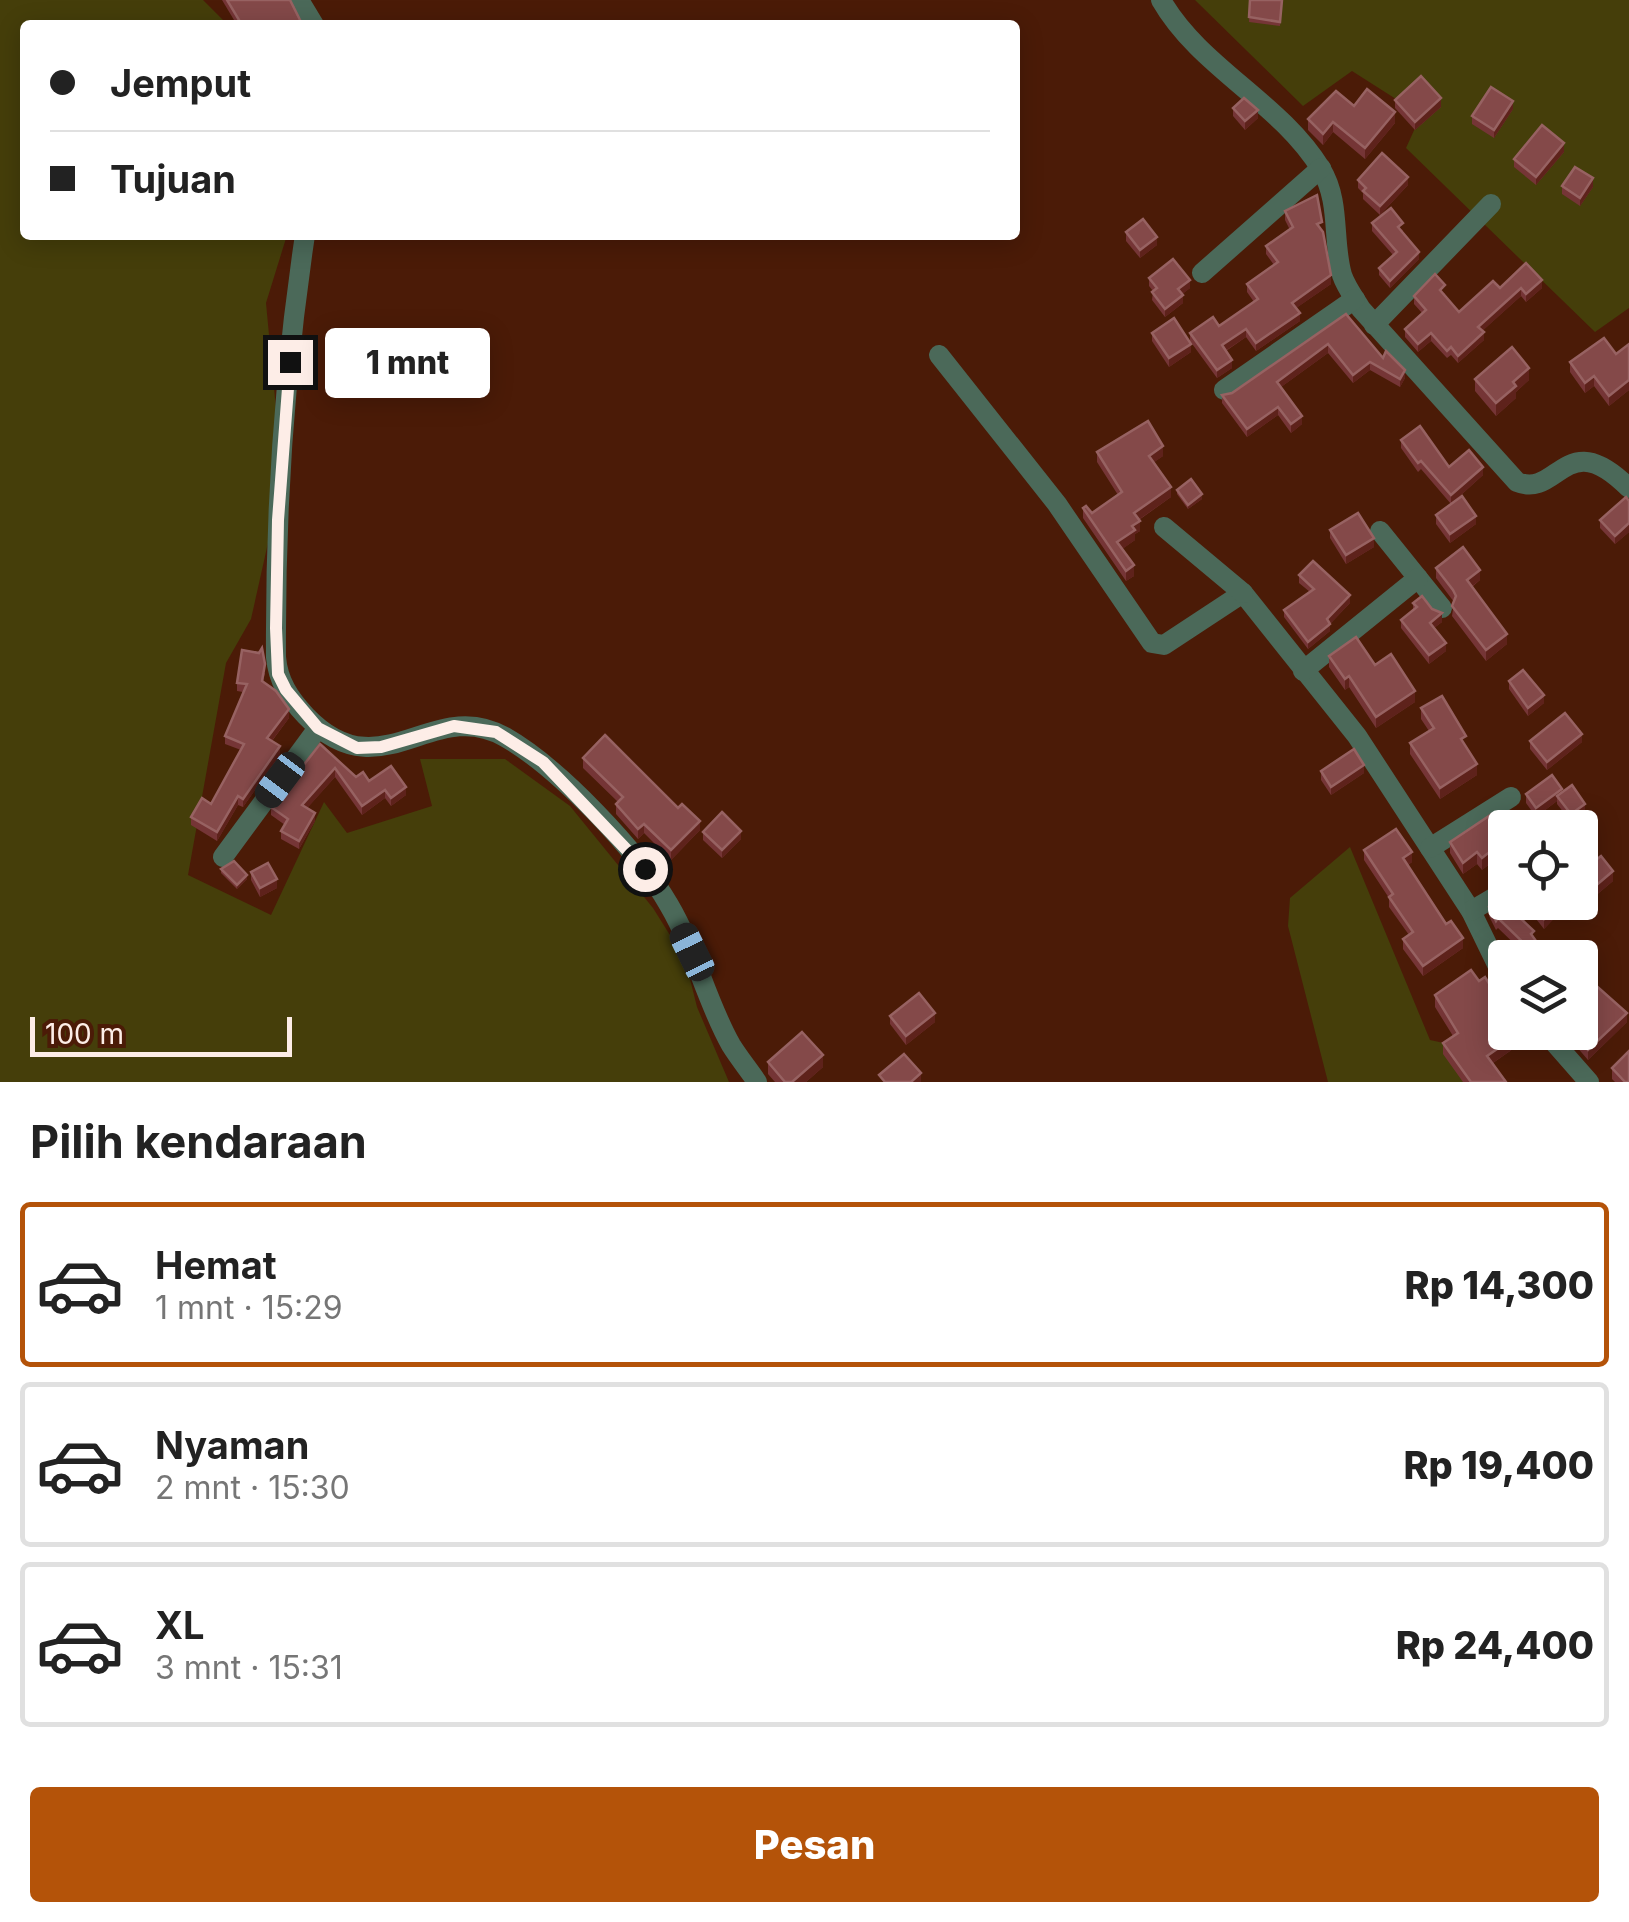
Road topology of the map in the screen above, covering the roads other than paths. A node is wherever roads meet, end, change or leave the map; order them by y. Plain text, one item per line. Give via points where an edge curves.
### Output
1 (1161, 0) edge
2 (1321, 168) junction
3 (1491, 204) dead end
4 (305, 240) edge
5 (1202, 274) dead end
6 (1355, 300) junction
7 (1374, 325) junction
8 (939, 355) dead end
9 (1224, 390) edge
10 (1629, 488) edge
11 (1164, 527) dead end
12 (1380, 530) dead end
13 (1418, 578) junction
14 (1243, 593) junction
15 (1442, 608) edge
16 (1304, 671) junction
17 (318, 728) junction
18 (1511, 797) dead end
19 (1430, 848) junction
20 (223, 857) dead end
21 (1488, 901) edge
22 (1471, 911) junction
23 (1488, 946) edge
24 (1561, 1050) edge
25 (758, 1082) edge
26 (1589, 1082) edge

1 - 2 street via 1203,52
2 - 5 street
2 - 6 street via 1336,217 1343,279
3 - 7 street
4 - 17 street via 291,334 276,656 286,690
6 - 7 street
6 - 9 street
7 - 10 street via 1522,485 1590,461 1610,468
8 - 14 street via 1057,504 1152,643 1164,645
11 - 14 street
12 - 13 street
13 - 15 street
13 - 16 street
14 - 16 street
16 - 19 street via 1357,736
17 - 20 street
17 - 25 street via 357,748 454,726 477,728 496,732 543,762 645,869 670,906 731,1044
18 - 19 street
19 - 22 street
21 - 22 street
22 - 23 street
24 - 26 street

